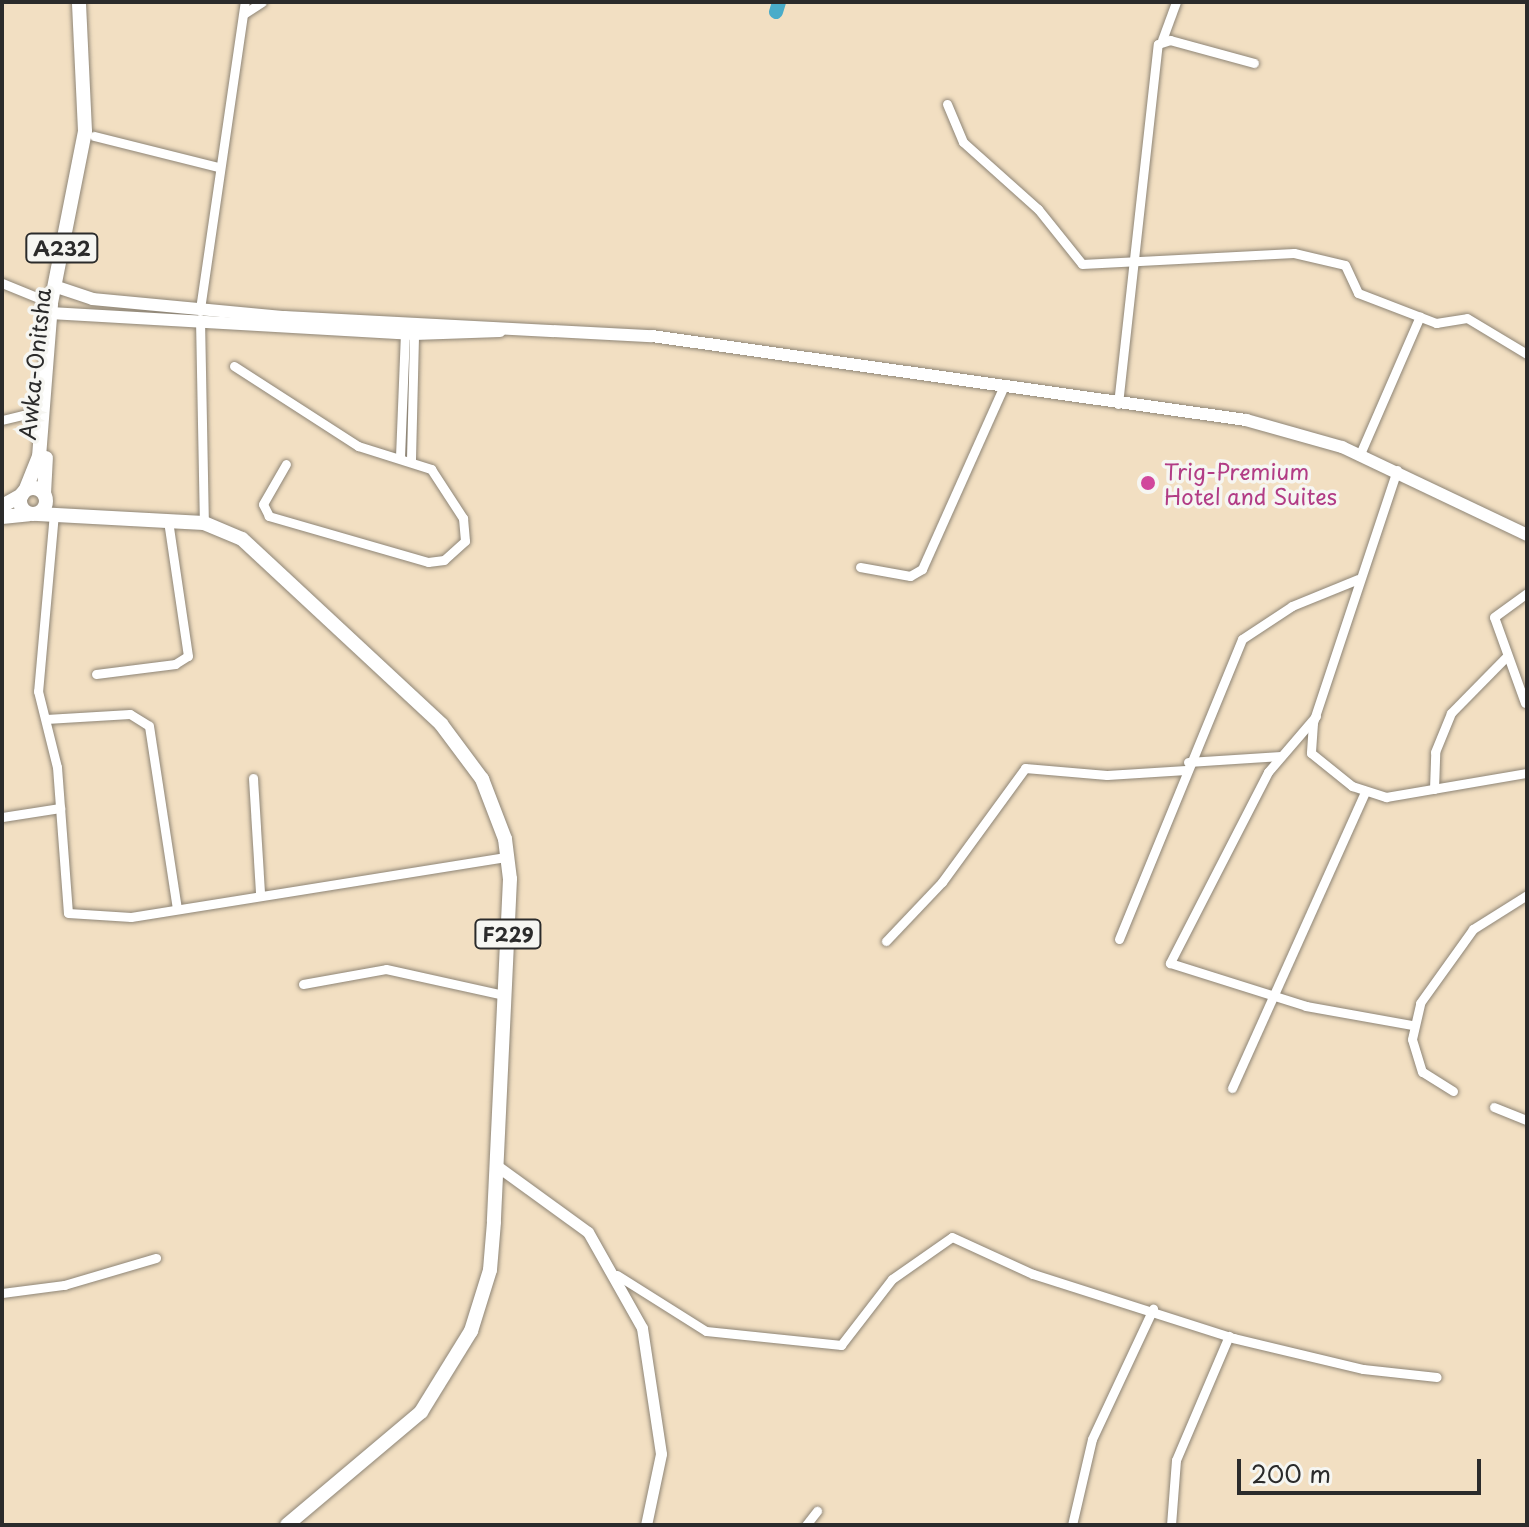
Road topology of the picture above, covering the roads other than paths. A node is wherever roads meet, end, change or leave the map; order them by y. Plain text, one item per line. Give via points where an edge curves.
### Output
1 (79, 2) edge
2 (88, 2) edge
3 (245, 2) edge
4 (262, 2) edge
5 (1176, 2) edge
6 (245, 13) junction
7 (1162, 40) junction
8 (1254, 63) dead end
9 (947, 104) dead end
10 (94, 136) junction
11 (218, 167) junction
12 (1136, 257) junction
13 (2, 283) edge
14 (58, 288) junction
15 (53, 309) junction
16 (200, 314) junction
17 (1420, 316) junction
18 (523, 328) junction
19 (410, 333) junction
20 (1527, 354) edge
21 (234, 366) dead end
22 (1003, 388) junction
23 (1118, 404) junction
24 (43, 410) junction
25 (2, 420) edge
26 (1360, 454) junction
27 (400, 457) junction
28 (411, 459) junction
29 (286, 464) dead end
30 (1397, 470) junction
31 (23, 493) junction
32 (45, 495) junction
33 (2, 506) edge
34 (74, 512) junction
35 (54, 513) junction
36 (33, 514) junction
37 (2, 517) edge
38 (168, 520) junction
39 (204, 523) junction
40 (1527, 535) edge
41 (860, 567) dead end
42 (1358, 579) junction
43 (1527, 593) edge
44 (1506, 657) junction
45 (96, 674) dead end
46 (1525, 703) dead end
47 (1316, 716) junction
48 (46, 719) junction
49 (1281, 756) junction
50 (1187, 766) junction
51 (1527, 773) edge
52 (253, 778) dead end
53 (1434, 789) junction
54 (1365, 792) junction
55 (60, 808) junction
56 (2, 817) edge
57 (507, 857) junction
58 (260, 894) junction
59 (1527, 895) edge
60 (177, 908) junction
61 (1119, 939) dead end
62 (886, 941) dead end
63 (303, 984) dead end
64 (503, 995) junction
65 (1271, 996) junction
66 (1412, 1025) junction
67 (1232, 1088) dead end
68 (1453, 1091) dead end
69 (1494, 1107) dead end
70 (1527, 1120) edge
71 (497, 1166) junction
72 (156, 1258) dead end
73 (617, 1275) junction
74 (2, 1293) edge
75 (1153, 1309) junction
76 (1229, 1336) junction
77 (1437, 1377) dead end
78 (817, 1511) dead end
79 (287, 1525) edge
80 (646, 1525) edge
81 (806, 1525) edge
82 (1072, 1525) edge
83 (1171, 1525) edge

1 - 14 main road, Awka-Onitsha / A232 via 85,131
2 - 10 main road, Awka-Onitsha / A232
3 - 6 street
4 - 6 street
5 - 7 street
6 - 11 street
7 - 8 street
7 - 12 street
9 - 12 street via 963,142 1038,209 1075,260
10 - 11 street
10 - 14 main road, Awka-Onitsha / A232
11 - 16 street
12 - 17 street via 1307,256 1345,265 1358,293
12 - 23 street
13 - 15 street
14 - 15 main road, Awka-Onitsha / A232
14 - 16 main road
15 - 16 main road
15 - 24 main road, Awka-Onitsha / A232
15 - 32 main road, Awka-Onitsha / A232
16 - 18 main road
16 - 19 main road
16 - 39 street
17 - 20 street via 1436,323 1460,315
17 - 26 street
18 - 19 main road
18 - 22 main road via 726,344
19 - 27 street
19 - 28 street
21 - 27 street via 358,446
22 - 23 main road
22 - 41 street via 922,569 910,576
23 - 26 main road via 1246,420
24 - 25 street
24 - 31 main road, Awka-Onitsha / A232 via 39,457
26 - 30 main road
27 - 28 street
28 - 29 street via 431,469 463,518 465,541 444,560 269,516 263,504
30 - 40 main road
30 - 42 street
31 - 32 main road
31 - 33 main road
31 - 36 main road
32 - 34 main road, F229
32 - 36 main road, Awka-Onitsha
34 - 35 main road, F229
34 - 38 main road, F229
35 - 36 main road, F229
35 - 48 street via 52,578 37,645
36 - 37 main road
38 - 39 main road, F229
38 - 45 street via 188,656 175,664
39 - 57 main road, F229 via 269,560 441,724 482,779
42 - 47 street
42 - 50 street via 1292,606 1242,639
43 - 44 street via 1494,617
44 - 46 street
44 - 53 street via 1451,713 1435,752
47 - 49 street
47 - 54 street via 1311,753
48 - 55 street
48 - 60 street via 130,714 149,726
49 - 50 street
49 - 65 street via 1170,963
50 - 61 street
50 - 62 street via 1107,775 1025,768 947,875
51 - 53 street
52 - 58 street
53 - 54 street via 1386,797
54 - 65 street
55 - 56 street
55 - 60 street via 68,913 131,917
57 - 58 street
57 - 64 main road, F229
58 - 60 street
59 - 66 street via 1491,913 1451,954
63 - 64 street via 386,969
64 - 71 main road, F229
65 - 66 street
65 - 67 street
66 - 68 street via 1422,1072
69 - 70 street
71 - 73 street via 579,1224
71 - 79 main road, F229 via 490,1270 463,1351 383,1451
72 - 74 street via 64,1285
73 - 75 street via 706,1331 841,1345 892,1279 952,1237 1033,1274
73 - 80 street via 642,1328 661,1454
75 - 76 street
75 - 82 street via 1092,1439
76 - 77 street via 1363,1369
76 - 83 street via 1176,1460
78 - 81 street

